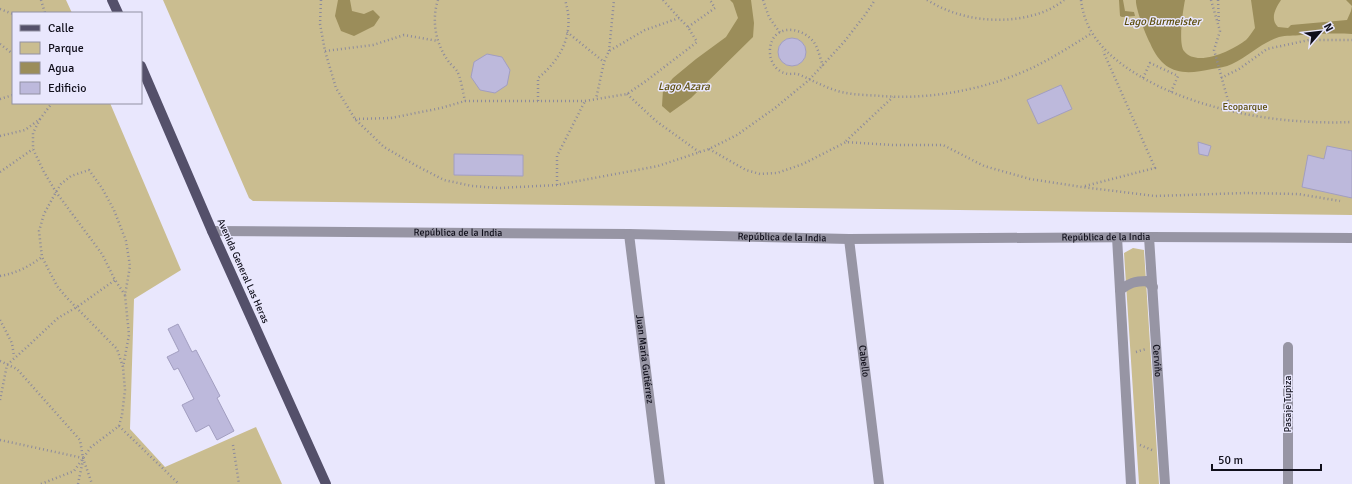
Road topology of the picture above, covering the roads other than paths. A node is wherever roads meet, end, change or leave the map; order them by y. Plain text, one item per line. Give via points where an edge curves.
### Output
1 (112, 0) edge
2 (118, 12) edge
3 (142, 68) edge
4 (212, 231) junction
5 (629, 234) junction
6 (1117, 237) junction
7 (1149, 237) junction
8 (1352, 238) edge
9 (849, 239) junction
10 (1152, 287) junction
11 (1120, 290) junction
12 (1288, 347) dead end
13 (326, 484) edge
14 (660, 484) edge
15 (879, 484) edge
16 (1131, 484) edge
17 (1165, 484) edge
18 (1288, 484) edge

1 - 2 main road
3 - 4 main road, Avenida General Las Heras
4 - 5 street, República de la India
4 - 13 main road, Avenida General Las Heras
5 - 9 street, República de la India
5 - 14 street, Juan María Gutiérrez
6 - 7 street, República de la India
6 - 9 street, República de la India
6 - 11 street
7 - 8 street, República de la India
7 - 10 street, Cerviño
9 - 15 street, Cabello
10 - 11 street via 1147,281 1142,281 1132,282
10 - 17 street, Cerviño
11 - 16 street
12 - 18 street, Pasaje Tupiza

